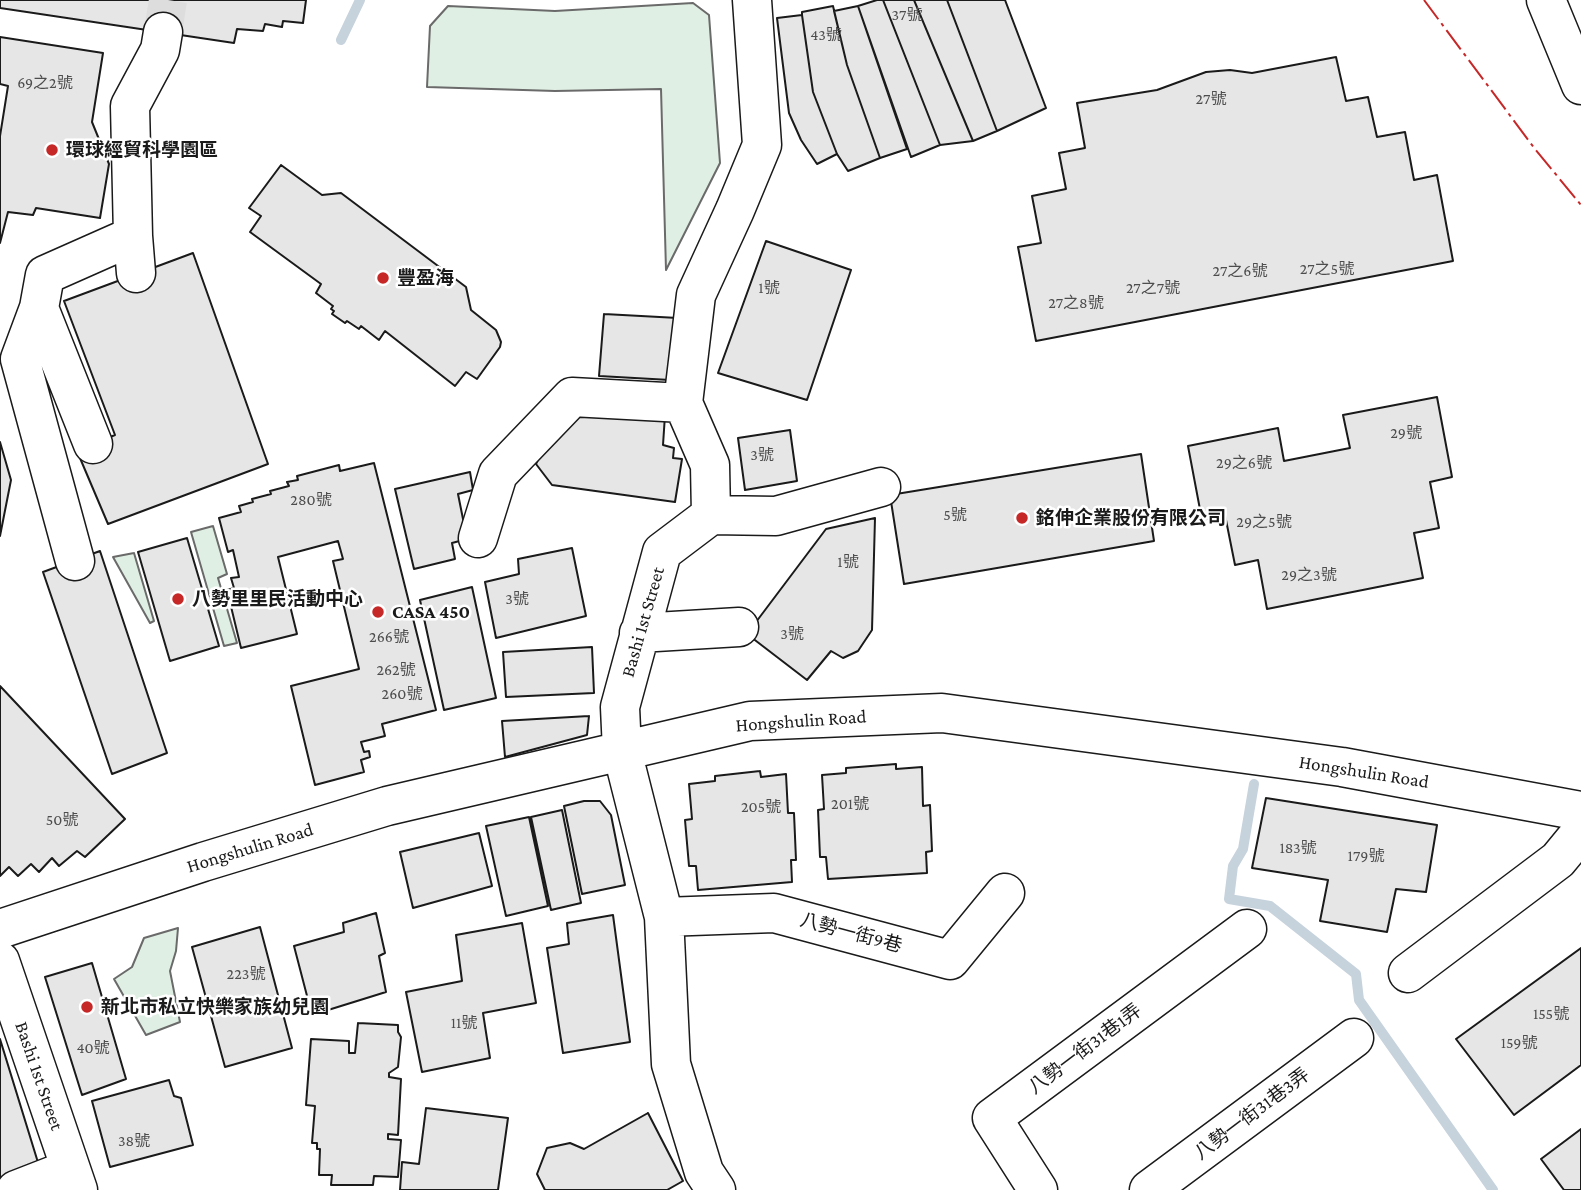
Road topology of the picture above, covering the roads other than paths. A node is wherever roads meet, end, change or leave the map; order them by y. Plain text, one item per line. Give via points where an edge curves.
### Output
1 (752, 0) edge
2 (1546, 0) edge
3 (163, 32) tunnel mouth
4 (1581, 85) edge
5 (133, 236) junction
6 (136, 273) dead end
7 (39, 308) junction
8 (683, 403) junction
9 (93, 444) dead end
10 (881, 487) dead end
11 (711, 515) junction
12 (478, 538) dead end
13 (75, 561) dead end
14 (739, 627) dead end
15 (639, 633) junction
16 (622, 751) junction
17 (1581, 811) edge
18 (1581, 832) edge
19 (1005, 893) dead end
20 (664, 917) junction
21 (0, 929) edge
22 (1247, 929) dead end
23 (0, 961) edge
24 (1408, 973) dead end
25 (1354, 1038) dead end
26 (74, 1180) edge
27 (16, 1190) edge
28 (716, 1190) edge
29 (1038, 1190) edge
30 (1149, 1190) edge

1 - 8 street via 762,145 696,295
2 - 4 street
3 - 5 street via 160,51 130,106
5 - 6 street
5 - 7 street via 45,275
7 - 9 street
7 - 13 street via 20,359
8 - 11 street via 710,465
8 - 12 street via 572,397 498,474
10 - 11 street via 776,516
11 - 15 street, Bashi 1st Street via 662,552
14 - 15 street
15 - 16 street, Bashi 1st Street via 620,707
16 - 17 street, Hongshulin Road via 750,720 942,713 1342,767
16 - 20 street, Bashi 1st Street
16 - 21 street, Hongshulin Road via 387,807
18 - 24 street via 1558,860
19 - 20 street, 八勢一街9巷 via 950,960 774,913
20 - 28 street, Bashi 1st Street via 671,1063 704,1172
22 - 29 street, 八勢一街31巷1弄 via 992,1118
23 - 26 street, Bashi 1st Street
25 - 30 street, 八勢一街31巷3弄
26 - 27 street

